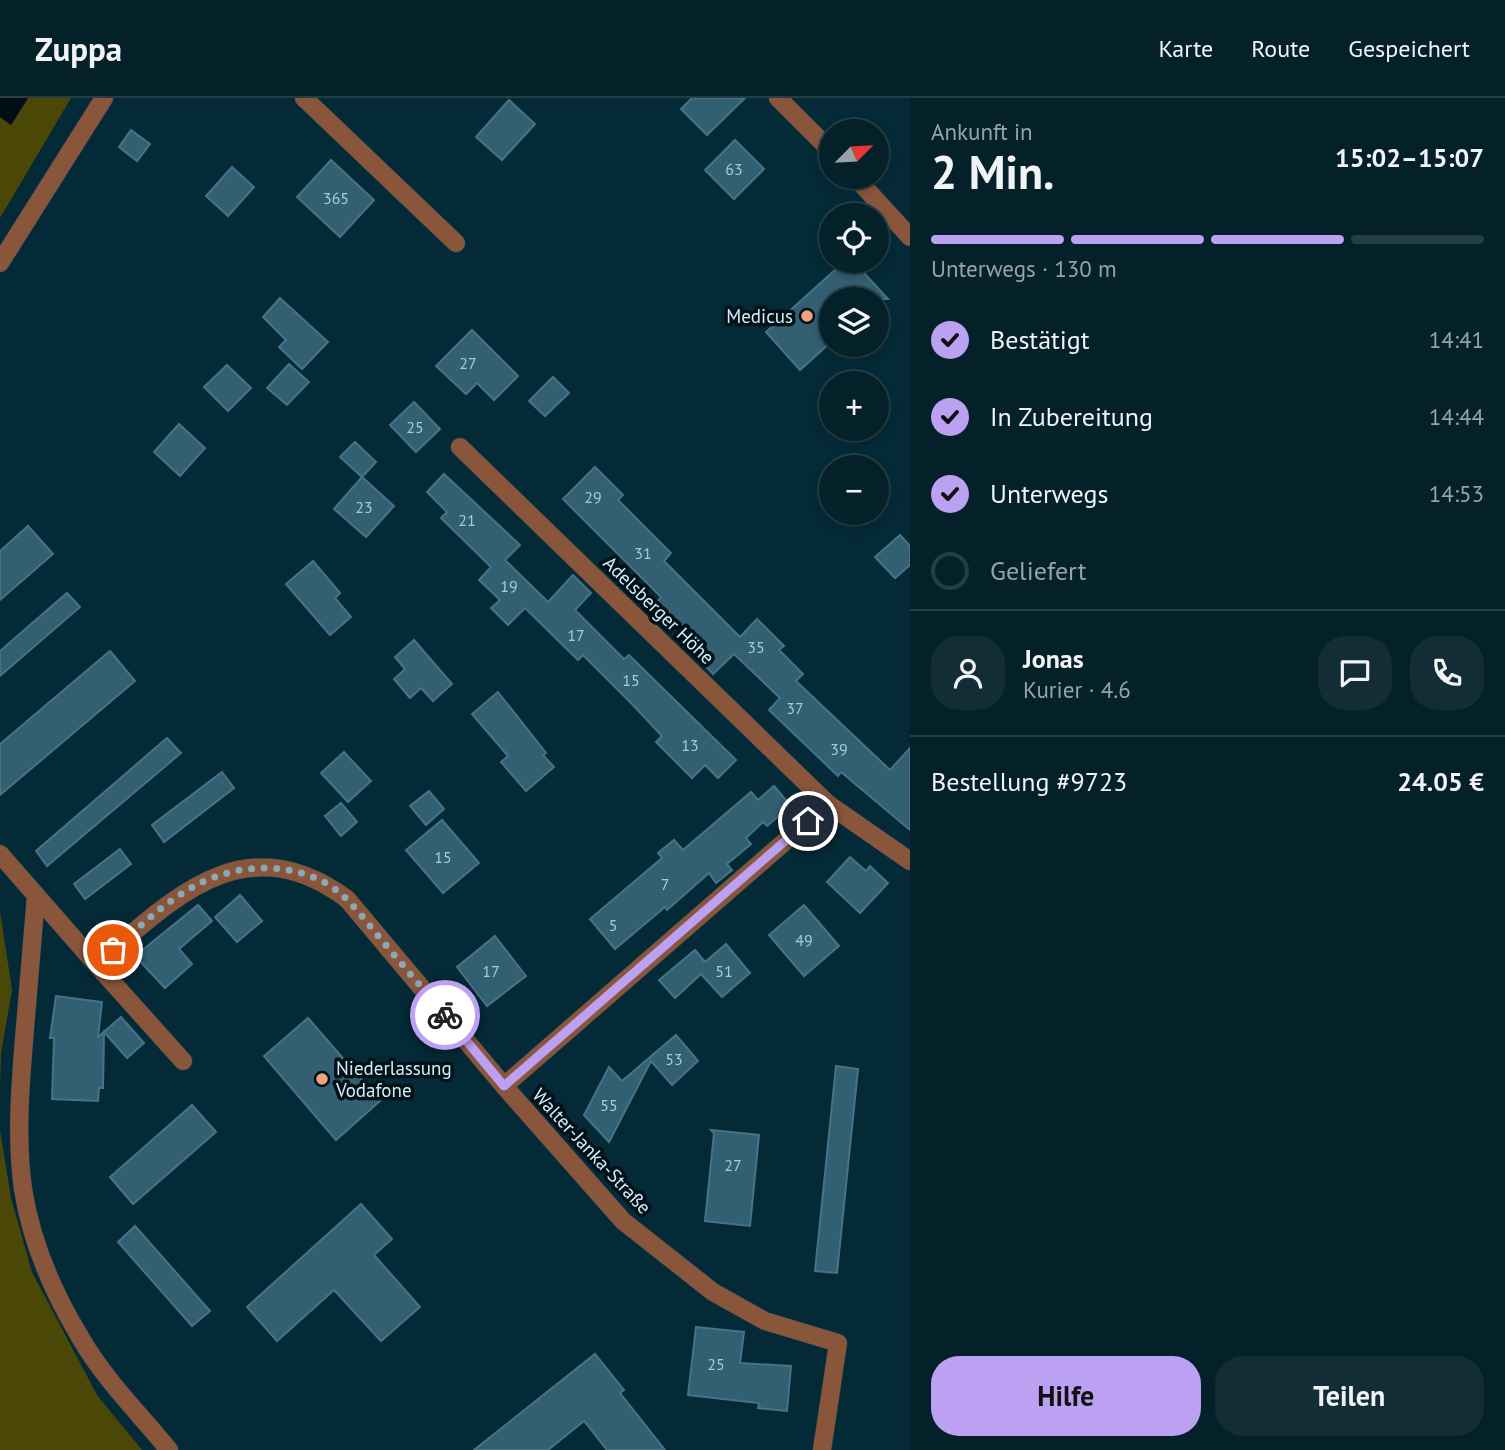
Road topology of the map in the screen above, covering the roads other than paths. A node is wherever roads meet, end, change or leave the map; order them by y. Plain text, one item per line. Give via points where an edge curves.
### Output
1 (104, 98) edge
2 (304, 98) edge
3 (778, 98) edge
4 (819, 139) edge
5 (866, 189) edge
6 (910, 237) edge
7 (456, 243) dead end
8 (0, 263) edge
9 (460, 447) dead end
10 (828, 804) junction
11 (0, 853) edge
12 (910, 861) edge
13 (36, 896) junction
14 (96, 964) junction
15 (183, 1061) dead end
16 (504, 1086) junction
17 (169, 1450) edge
18 (822, 1450) edge

1 - 8 street
2 - 7 street
3 - 4 street
5 - 6 street
9 - 10 street, Adelsberger Höhe
10 - 12 street, Adelsberger Höhe
10 - 16 street
11 - 13 street
13 - 14 street
13 - 17 street via 20,1091 23,1191 49,1276 81,1339
14 - 15 street
14 - 16 street, Walter-Janka-Straße via 163,908 213,877 258,868 308,875 346,898
16 - 18 street, Walter-Janka-Straße via 623,1221 713,1292 765,1321 838,1343

